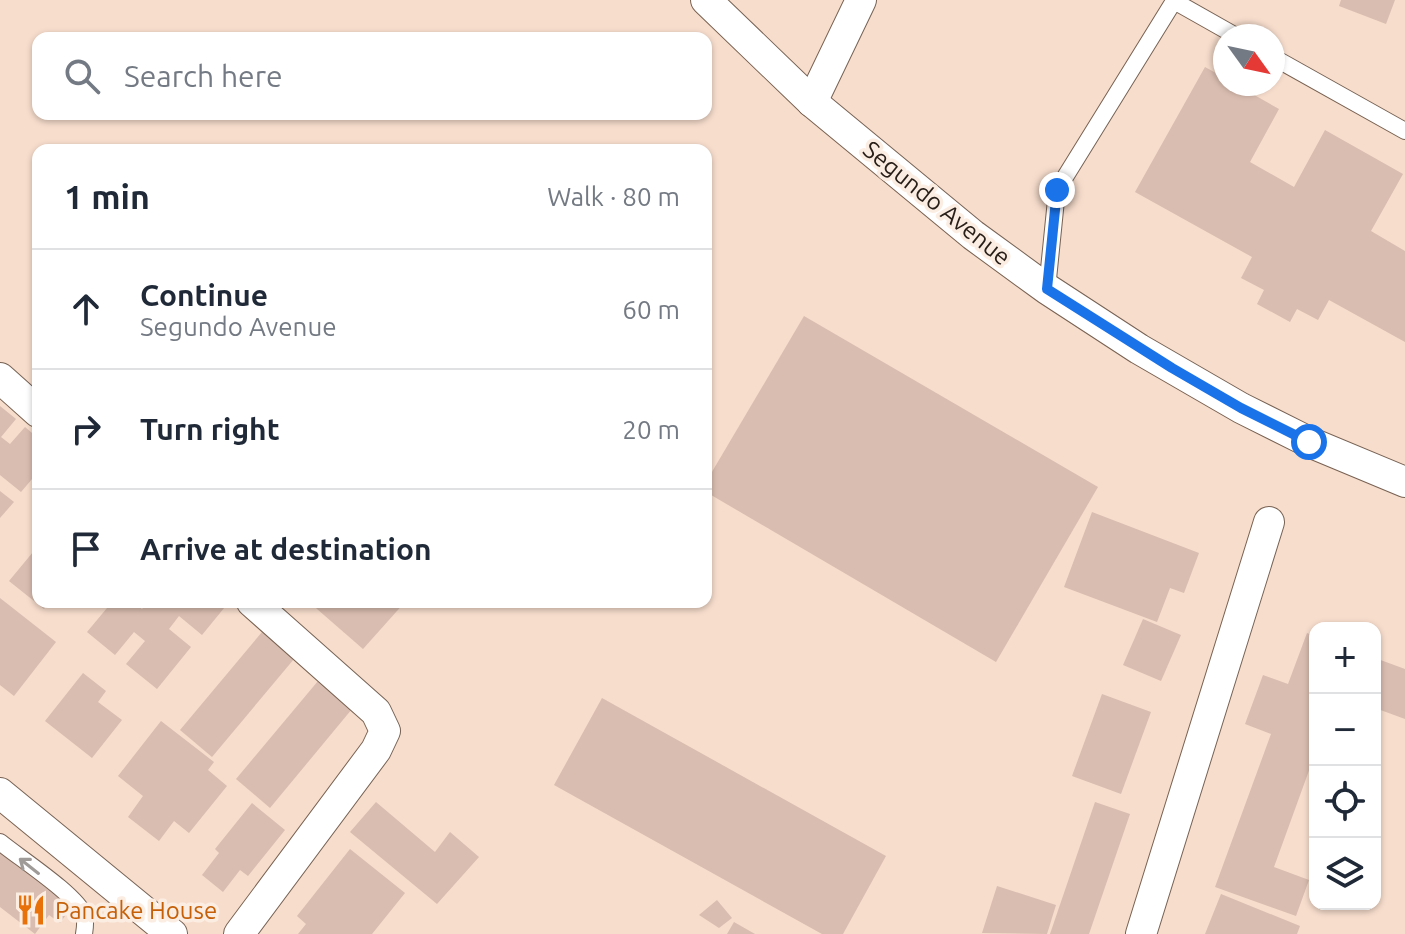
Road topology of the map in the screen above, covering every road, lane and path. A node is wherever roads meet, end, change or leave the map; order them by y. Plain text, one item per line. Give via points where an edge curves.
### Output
1 (706, 0) edge
2 (861, 0) edge
3 (1215, 24) edge
4 (1285, 64) edge
5 (812, 102) junction
6 (1405, 131) edge
7 (1047, 289) junction
8 (0, 378) edge
9 (32, 407) edge
10 (1405, 482) edge
11 (1269, 522) dead end
12 (259, 608) edge
13 (0, 793) edge
14 (0, 842) edge
15 (84, 934) edge
16 (172, 934) edge
17 (239, 934) edge
18 (1141, 934) edge

1 - 5 street, Segundo Avenue
2 - 5 street
3 - 7 lane via 1174,1 1057,190
4 - 6 lane
5 - 7 street, Segundo Avenue
7 - 10 street, Segundo Avenue via 1241,408
8 - 9 street
11 - 18 street
12 - 17 street via 376,712 385,731
13 - 16 street
15 -> 14 lane via 79,906

